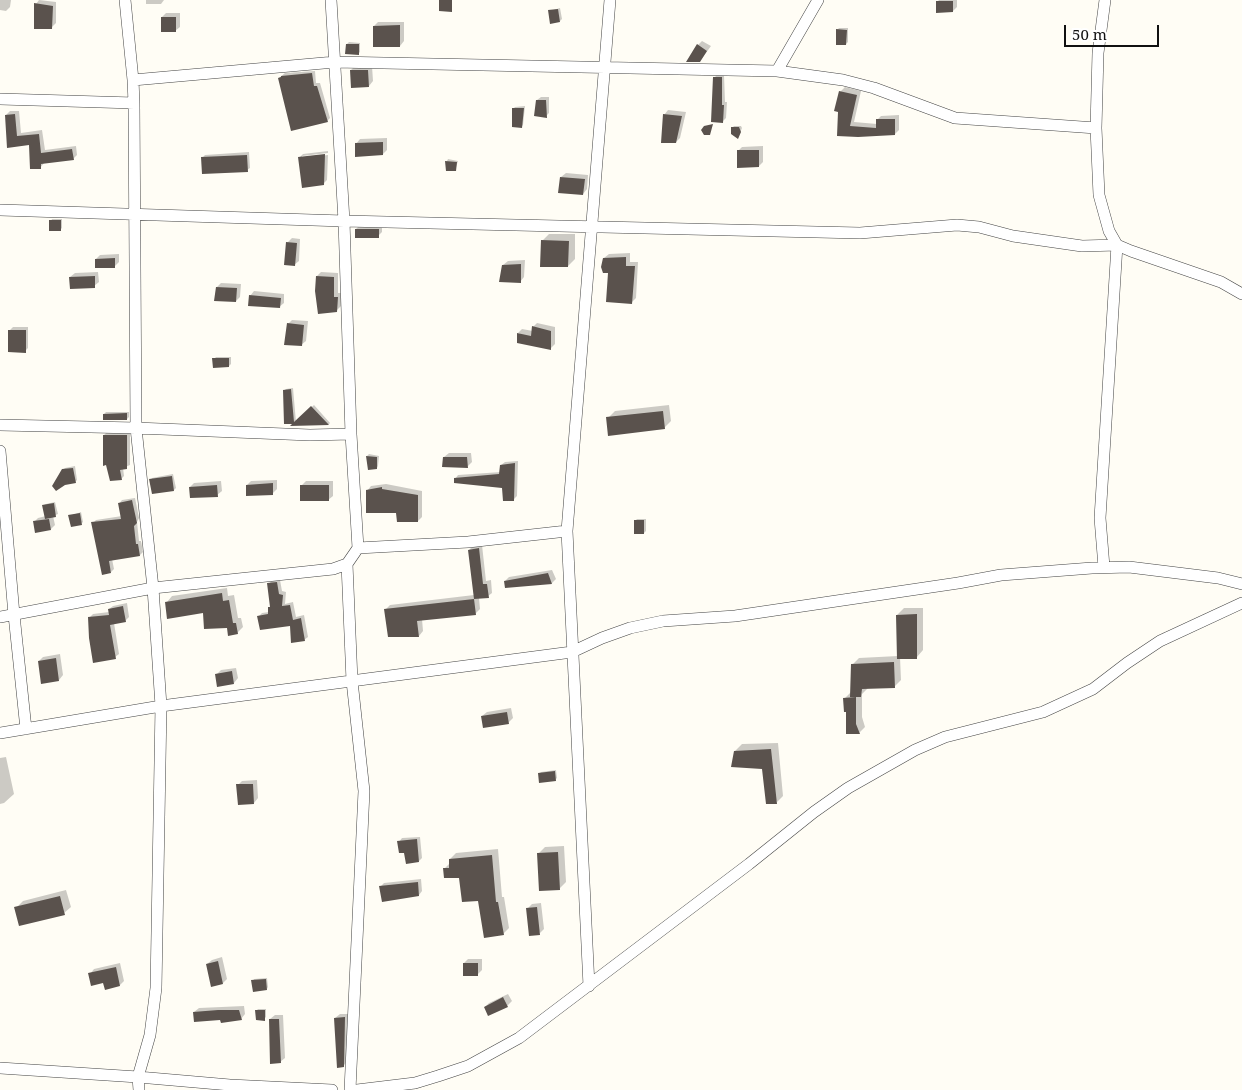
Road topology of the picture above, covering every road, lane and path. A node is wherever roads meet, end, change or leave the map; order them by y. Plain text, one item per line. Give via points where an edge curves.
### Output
1 (125, 0) edge
2 (331, 0) edge
3 (610, 0) edge
4 (818, 0) edge
5 (1105, 0) edge
6 (335, 62) junction
7 (604, 67) junction
8 (777, 72) junction
9 (133, 80) junction
10 (0, 99) edge
11 (134, 103) junction
12 (1096, 128) junction
13 (0, 210) edge
14 (136, 214) junction
15 (344, 221) junction
16 (591, 227) junction
17 (1117, 245) junction
18 (1242, 294) edge
19 (0, 425) edge
20 (136, 428) junction
21 (351, 434) junction
22 (0, 451) edge
23 (567, 531) junction
24 (358, 548) junction
25 (347, 564) junction
26 (1104, 567) junction
27 (1242, 584) edge
28 (153, 588) junction
29 (1242, 603) edge
30 (14, 615) junction
31 (0, 617) edge
32 (572, 652) junction
33 (352, 681) junction
34 (161, 706) junction
35 (26, 729) junction
36 (0, 733) edge
37 (590, 986) junction
38 (0, 1068) edge
39 (138, 1076) junction
40 (382, 1087) junction
41 (139, 1090) edge
42 (332, 1090) edge
43 (350, 1090) edge
44 (357, 1090) edge
45 (398, 1090) edge

1 - 9 street
2 - 6 street
3 - 7 street
4 - 8 street
5 - 12 street via 1098,53
6 - 7 street
6 - 9 street
6 - 15 street
7 - 8 street
7 - 16 street
8 - 12 street via 843,80 874,88 955,118
9 - 11 street
10 - 11 street
11 - 14 street
12 - 17 street via 1100,195 1109,231
13 - 14 street
14 - 15 street
14 - 20 street
15 - 16 street
15 - 21 street
16 - 17 street via 860,233 957,225 1082,246
16 - 23 street
17 - 18 street via 1221,282
17 - 26 street via 1100,518
19 - 20 street
20 - 21 street
20 - 28 street
21 - 24 street
22 - 30 street
23 - 24 street via 468,542
23 - 32 street
24 - 25 street
25 - 28 street via 333,569
25 - 33 street
26 - 27 street via 1130,566
26 - 32 street via 1001,574 735,616 663,621 630,628
28 - 30 street
28 - 34 street
29 - 37 street via 1160,642 1093,689 1076,697 1043,712 945,737 882,768 814,812
30 - 31 street
30 - 35 street
32 - 33 street
32 - 37 street
33 - 34 street
33 - 43 street via 364,791
34 - 35 street
34 - 39 street via 156,988 150,1035
35 - 36 street
37 - 40 street via 519,1038 468,1066 415,1083
38 - 39 street
39 - 41 street
39 - 42 street
40 - 44 street
40 - 45 street

